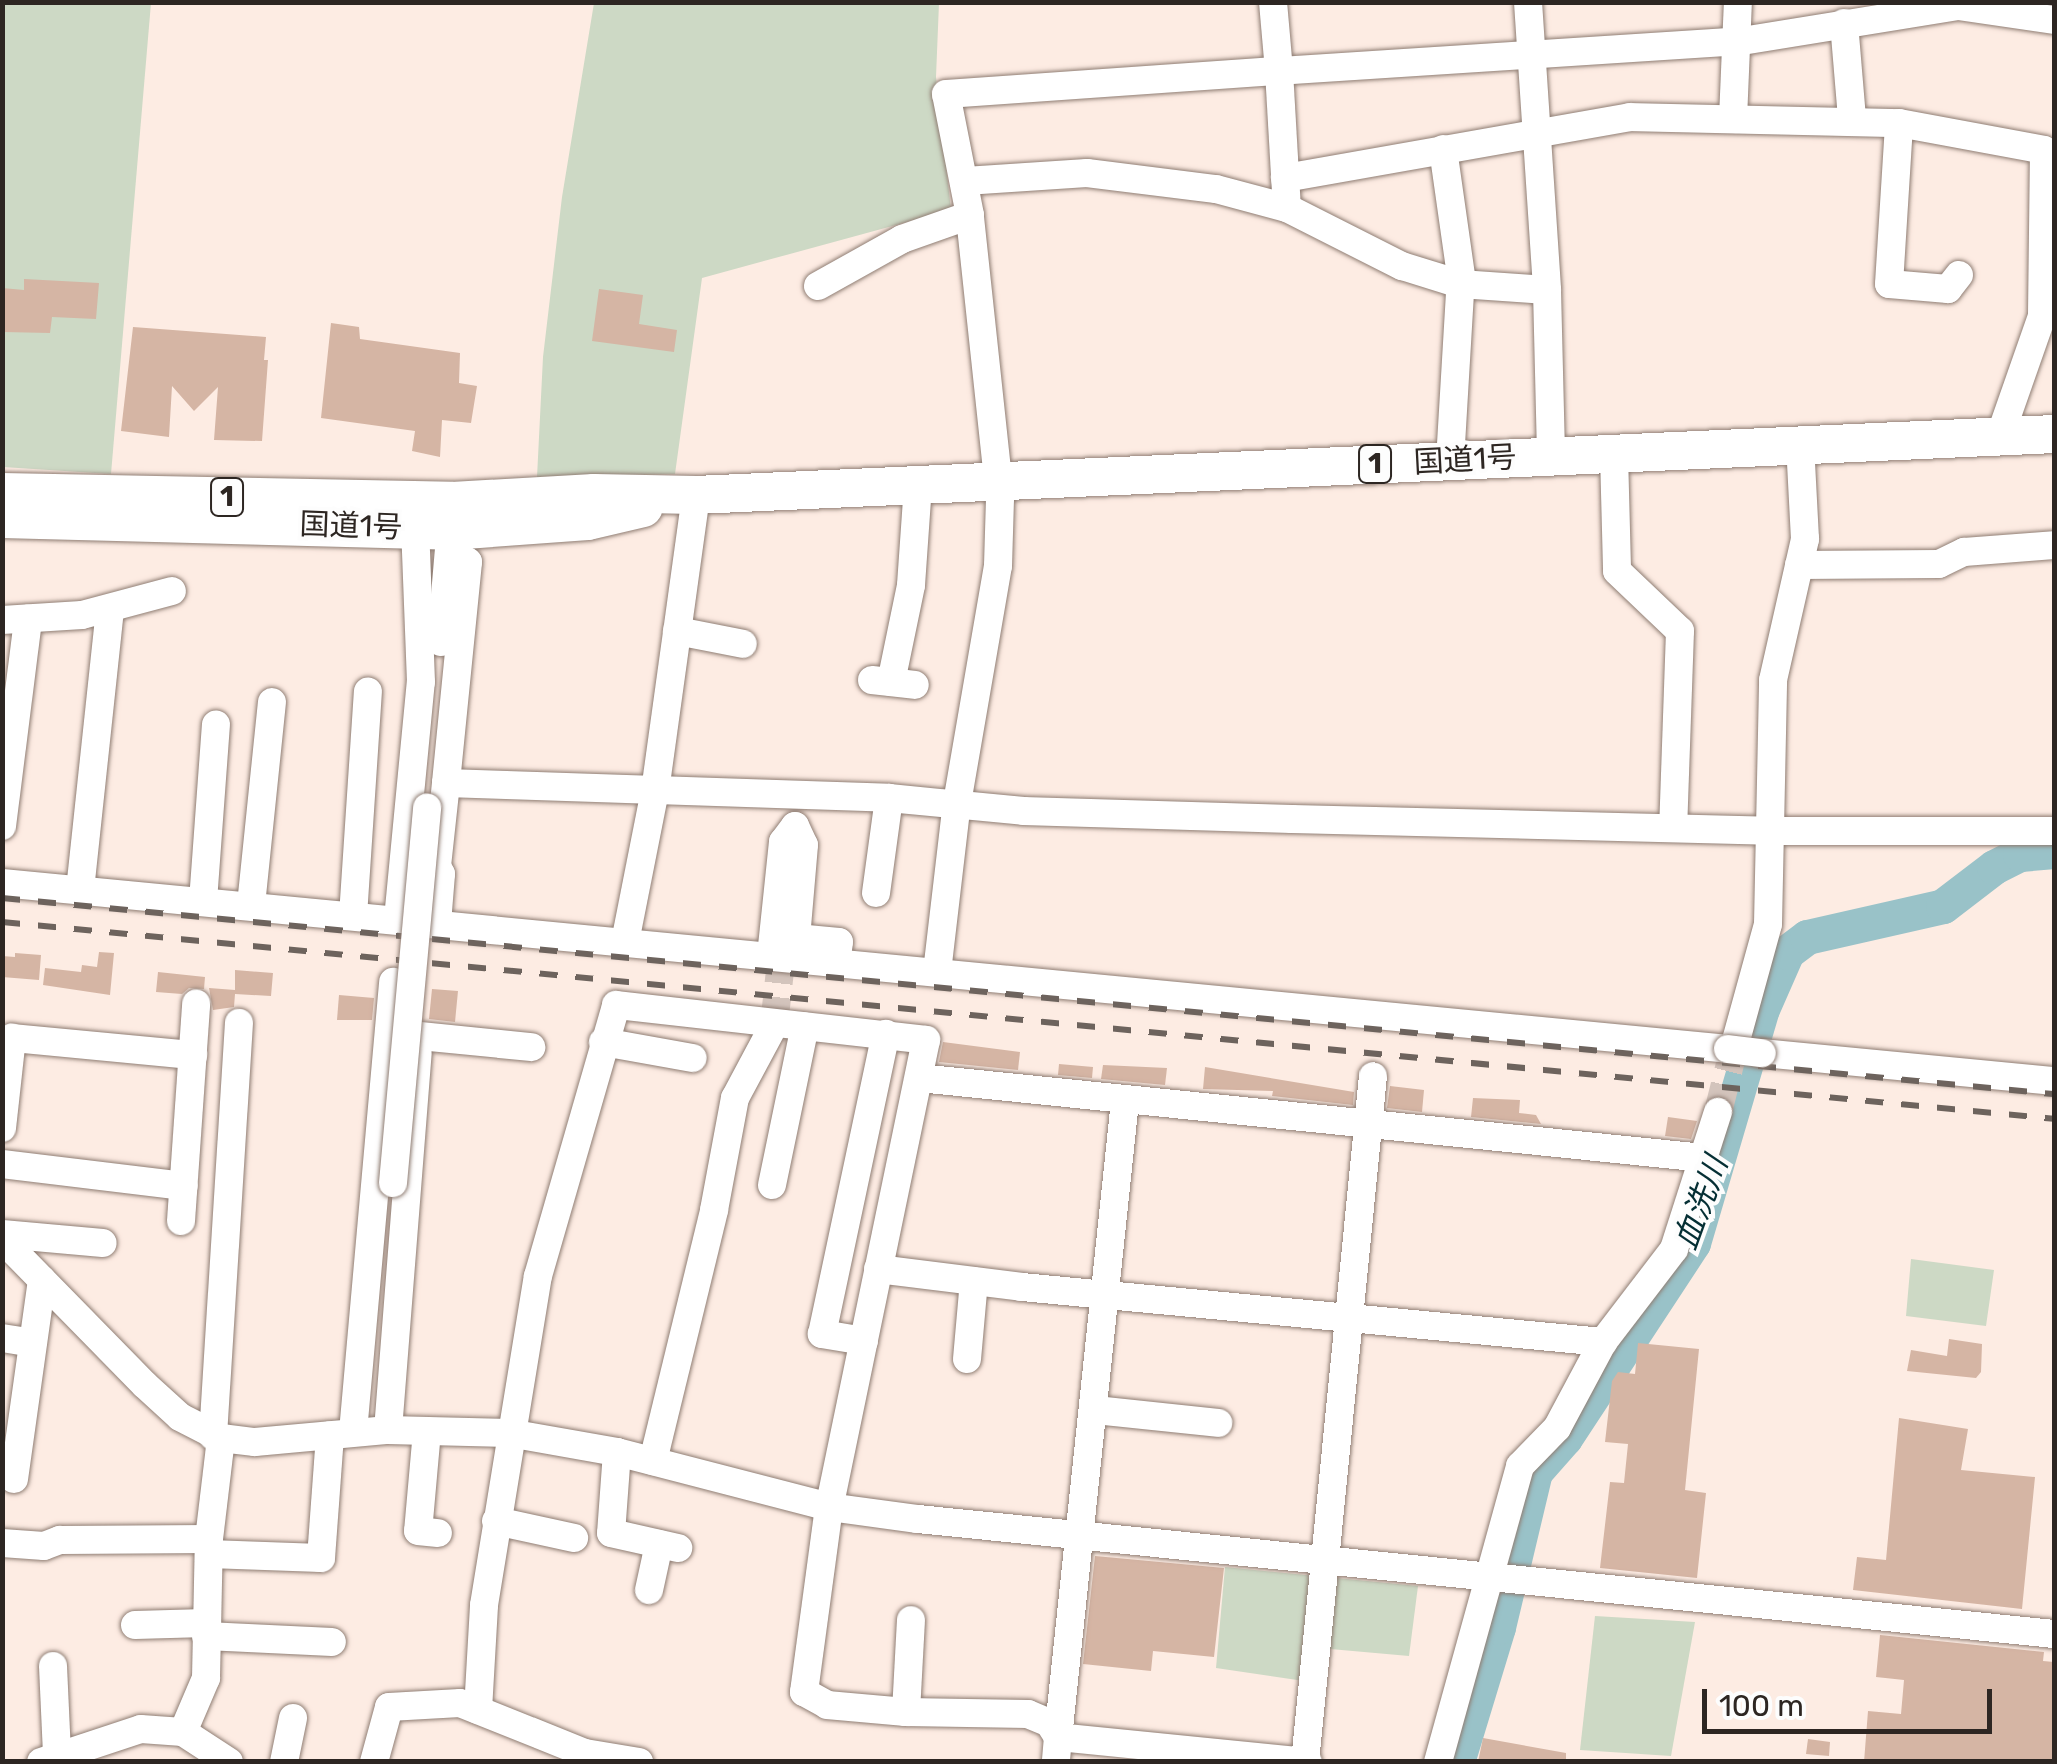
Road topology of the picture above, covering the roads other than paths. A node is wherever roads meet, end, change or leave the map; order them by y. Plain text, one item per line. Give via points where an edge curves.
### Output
1 (1272, 2) edge
2 (1528, 2) edge
3 (1738, 2) edge
4 (2054, 20) edge
5 (1844, 23) junction
6 (1737, 41) junction
7 (1531, 52) junction
8 (1278, 70) junction
9 (1734, 119) junction
10 (1852, 119) junction
11 (1899, 124) junction
12 (1536, 132) junction
13 (1444, 149) junction
14 (1285, 178) junction
15 (965, 181) junction
16 (1287, 208) junction
17 (970, 214) junction
18 (1960, 275) dead end
19 (1460, 284) junction
20 (818, 286) dead end
21 (1546, 290) junction
22 (2054, 434) edge
23 (2000, 436) junction
24 (1800, 445) junction
25 (1614, 454) junction
26 (1551, 456) junction
27 (1450, 461) junction
28 (1001, 481) junction
29 (918, 484) junction
30 (2, 492) edge
31 (696, 496) junction
32 (2, 518) edge
33 (442, 528) junction
34 (2054, 545) edge
35 (1799, 565) junction
36 (172, 591) dead end
37 (110, 610) junction
38 (15, 620) edge
39 (677, 630) junction
40 (743, 644) dead end
41 (893, 683) dead end
42 (368, 692) dead end
43 (272, 702) dead end
44 (216, 724) dead end
45 (446, 784) junction
46 (654, 791) junction
47 (798, 796) junction
48 (889, 798) junction
49 (956, 804) junction
50 (2, 826) edge
51 (1673, 828) junction
52 (2054, 830) edge
53 (1768, 831) junction
54 (799, 835) junction
55 (2, 883) edge
56 (80, 890) junction
57 (876, 894) dead end
58 (203, 901) junction
59 (251, 905) junction
60 (354, 916) junction
61 (398, 919) junction
62 (438, 923) junction
63 (626, 942) junction
64 (777, 954) junction
65 (836, 963) junction
66 (937, 972) junction
67 (394, 982) dead end
68 (196, 1004) dead end
69 (239, 1023) dead end
70 (774, 1025) tunnel mouth
71 (805, 1026) junction
72 (886, 1034) junction
73 (514, 1039) dead end
74 (419, 1040) junction
75 (603, 1042) junction
76 (388, 1045) junction
77 (1738, 1049) junction
78 (192, 1054) junction
79 (693, 1058) dead end
80 (1373, 1076) dead end
81 (919, 1078) junction
82 (2054, 1081) edge
83 (1125, 1101) junction
84 (1718, 1112) tunnel mouth
85 (1368, 1125) junction
86 (2, 1128) edge
87 (1704, 1158) junction
88 (2, 1164) edge
89 (184, 1186) junction
90 (772, 1186) dead end
91 (181, 1221) dead end
92 (2, 1236) edge
93 (104, 1243) dead end
94 (878, 1268) junction
95 (42, 1280) junction
96 (974, 1281) junction
97 (1108, 1294) junction
98 (1348, 1318) junction
99 (2, 1338) edge
100 (864, 1341) junction
101 (1603, 1342) junction
102 (33, 1343) junction
103 (967, 1359) dead end
104 (1095, 1410) junction
105 (1218, 1423) dead end
106 (427, 1431) junction
107 (360, 1432) junction
108 (509, 1432) junction
109 (217, 1437) junction
110 (617, 1452) junction
111 (654, 1461) junction
112 (14, 1479) dead end
113 (829, 1507) junction
114 (496, 1521) junction
115 (418, 1531) dead end
116 (1082, 1536) junction
117 (574, 1538) dead end
118 (2, 1543) edge
119 (209, 1546) junction
120 (1323, 1563) junction
121 (1502, 1581) junction
122 (649, 1590) dead end
123 (911, 1620) dead end
124 (135, 1625) dead end
125 (206, 1629) junction
126 (2054, 1634) edge
127 (332, 1642) dead end
128 (53, 1666) dead end
129 (478, 1710) junction
130 (906, 1712) junction
131 (294, 1718) dead end
132 (194, 1746) edge
133 (1057, 1750) edge
134 (49, 1757) edge
135 (584, 1757) edge
136 (1306, 1761) edge
137 (229, 1762) edge
138 (284, 1762) edge
139 (374, 1762) edge
140 (638, 1762) edge
141 (1438, 1762) edge

1 - 8 street
2 - 7 street
3 - 6 street
4 - 5 street via 1958,6
5 - 6 street
5 - 10 street
6 - 7 street
6 - 9 street
7 - 8 street
7 - 12 street
8 - 14 street
8 - 15 street via 946,94
9 - 10 street
9 - 12 street via 1630,117
10 - 11 street
11 - 18 street via 1889,284 1948,289
11 - 23 street via 2044,150 2042,316
12 - 13 street
12 - 21 street
13 - 14 street
13 - 19 street
14 - 16 street
15 - 16 street via 1087,173 1216,189
15 - 17 street
16 - 19 street via 1402,266
17 - 20 street via 902,239
17 - 28 street
19 - 21 street
19 - 27 street
21 - 26 street
22 - 23 highway, 国道1号 / 1
23 - 24 highway, 国道1号 / 1
24 - 25 highway, 国道1号 / 1
24 - 35 street via 1805,538
25 - 26 highway, 国道1号 / 1
25 - 51 street via 1618,571 1680,631
26 - 27 highway, 国道1号 / 1
27 - 28 highway, 国道1号 / 1
28 - 29 highway, 国道1号 / 1
28 - 49 street via 998,566
29 - 31 highway, 国道1号 / 1
29 - 41 street via 911,585
30 - 33 highway, 国道1号 / 1
31 - 33 highway, 国道1号 / 1 via 588,521
31 - 39 street
32 - 33 highway, 国道1号 / 1
33 - 45 street via 468,562
33 - 61 street
33 - 107 street, bridge via 426,808 392,1183
34 - 35 street via 1964,552 1940,564
35 - 53 street via 1773,680
36 - 37 street
37 - 38 street
37 - 56 street
38 - 50 street
39 - 40 street
39 - 46 street
42 - 60 street
43 - 59 street
44 - 58 street
45 - 46 street
45 - 62 street
46 - 47 street
46 - 63 street
47 - 48 street
47 - 54 street
48 - 49 street
48 - 57 street
49 - 51 street
49 - 66 street
51 - 53 street
52 - 53 street
53 - 77 street via 1768,924 1741,990
54 - 64 street
54 - 65 street via 796,938 839,942
55 - 56 street
56 - 58 street
58 - 59 street
59 - 60 street
60 - 61 street
61 - 62 street
62 - 63 street
63 - 64 street
64 - 65 street
65 - 66 street
66 - 77 street
67 - 76 street
68 - 78 street
69 - 109 street
70 - 111 street via 735,1098
71 - 72 street
71 - 75 street via 616,1005
71 - 90 street
72 - 81 street via 926,1040
72 - 100 street via 822,1334
73 - 74 street
74 - 76 street
74 - 107 street
75 - 79 street
75 - 108 street via 538,1276
76 - 107 street
77 - 82 street
78 - 86 street via 12,1038
78 - 89 street
80 - 85 street
81 - 83 street
81 - 94 street
83 - 85 street
83 - 97 street
84 - 87 street
85 - 87 street
85 - 98 street
87 - 101 street via 1674,1249
88 - 89 street
89 - 91 street
92 - 93 street
92 - 95 street
94 - 96 street
94 - 100 street
95 - 102 street
95 - 109 street via 156,1396
96 - 97 street
96 - 103 street
97 - 98 street
97 - 104 street
98 - 101 street
98 - 120 street
99 - 102 street
100 - 113 street
101 - 121 street via 1557,1428 1520,1466
102 - 112 street
104 - 105 street
104 - 116 street
106 - 107 street
106 - 108 street
106 - 115 street
107 - 109 street via 256,1442
107 - 119 street via 321,1558
108 - 110 street
108 - 114 street
109 - 119 street
110 - 111 street
110 - 122 street via 611,1532 669,1546
111 - 113 street
113 - 116 street
113 - 130 street via 804,1692 827,1705
114 - 117 street
114 - 129 street
116 - 120 street
116 - 133 street
118 - 119 street
119 - 125 street
120 - 121 street
120 - 136 street
121 - 126 street
121 - 141 street
123 - 130 street
124 - 125 street
125 - 127 street
125 - 132 street
128 - 134 street
129 - 135 street
129 - 139 street via 460,1704 389,1707
130 - 133 street via 1028,1714 1049,1723
131 - 138 street
132 - 134 street via 141,1729
132 - 137 street
133 - 136 street
135 - 140 street

